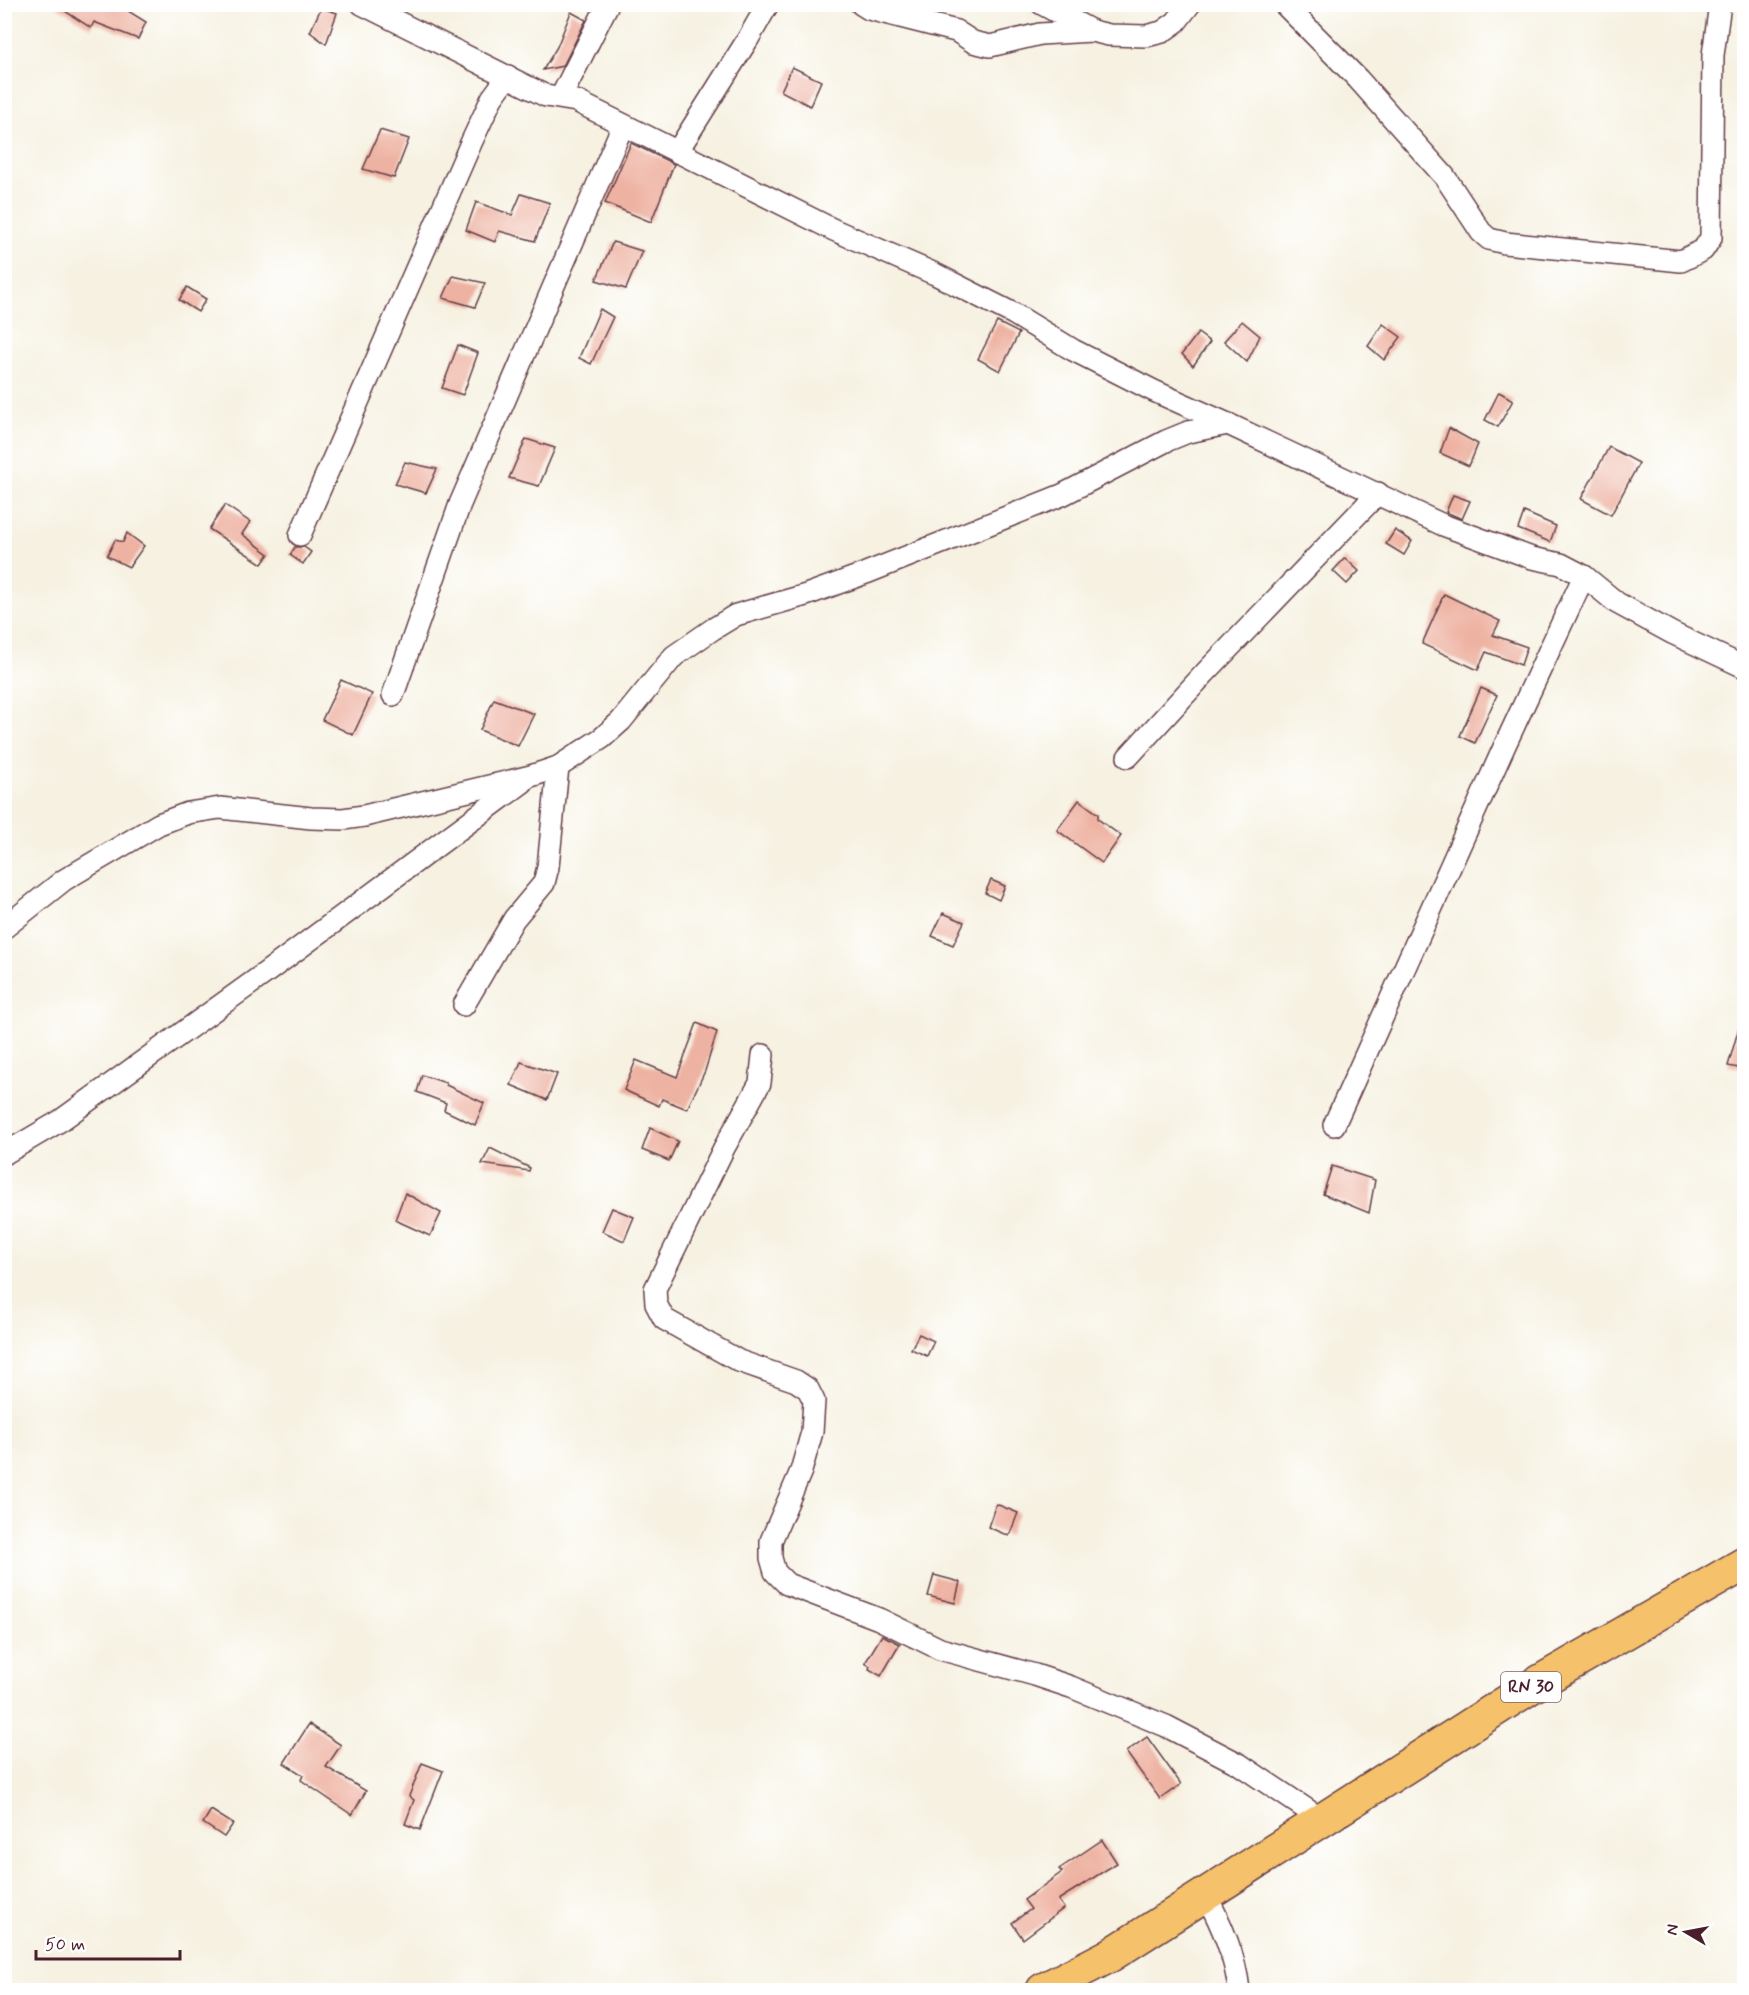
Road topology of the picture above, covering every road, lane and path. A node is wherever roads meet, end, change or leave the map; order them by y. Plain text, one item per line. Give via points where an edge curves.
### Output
1 (362, 4) edge
2 (608, 4) edge
3 (768, 4) edge
4 (861, 4) edge
5 (1042, 4) edge
6 (1190, 4) edge
7 (1284, 4) edge
8 (1720, 4) edge
9 (1092, 31) junction
10 (508, 76) junction
11 (561, 97) junction
12 (623, 125) junction
13 (677, 152) junction
14 (1228, 424) junction
15 (1377, 493) junction
16 (300, 535) dead end
17 (1584, 576) junction
18 (1744, 667) edge
19 (393, 695) dead end
20 (1128, 757) dead end
21 (558, 767) junction
22 (531, 776) junction
23 (4, 928) edge
24 (464, 1005) dead end
25 (763, 1055) dead end
26 (1334, 1125) dead end
27 (4, 1154) edge
28 (1744, 1564) edge
29 (1323, 1821) junction
30 (1206, 1895) junction
31 (1043, 1990) edge
32 (1239, 1990) edge

1 - 10 street
2 - 11 street
3 - 13 street
4 - 9 street via 990,46 1040,34
5 - 9 street
6 - 9 street via 1162,32 1146,36
7 - 8 street via 1445,177 1489,239 1666,261 1681,261 1703,250 1711,238 1713,55
10 - 11 street via 546,96
10 - 16 street via 492,98 471,143
11 - 12 street
12 - 13 street
12 - 19 street via 460,504
13 - 14 street via 834,230 935,274 1014,314 1073,350
14 - 15 street
14 - 21 street via 1166,441 1062,495 866,573 736,615 674,657 621,721
15 - 17 street via 1443,525 1532,558 1561,564
15 - 20 street
17 - 18 street via 1617,603
17 - 26 street
21 - 22 street
21 - 24 street via 544,883 514,919
22 - 23 street via 343,819 220,808 188,813 159,824 64,880
22 - 27 street via 60,1121
25 - 29 street via 760,1083 655,1289 663,1319 738,1361 796,1381 808,1389 814,1401 812,1432 801,1471 771,1541 775,1572 802,1592 879,1618 940,1649 1035,1674 1166,1726 1239,1764
28 - 29 main road, RN 30 via 1529,1688
29 - 30 main road, RN 30
30 - 31 main road, RN 30 via 1110,1956
30 - 32 street via 1230,1945

